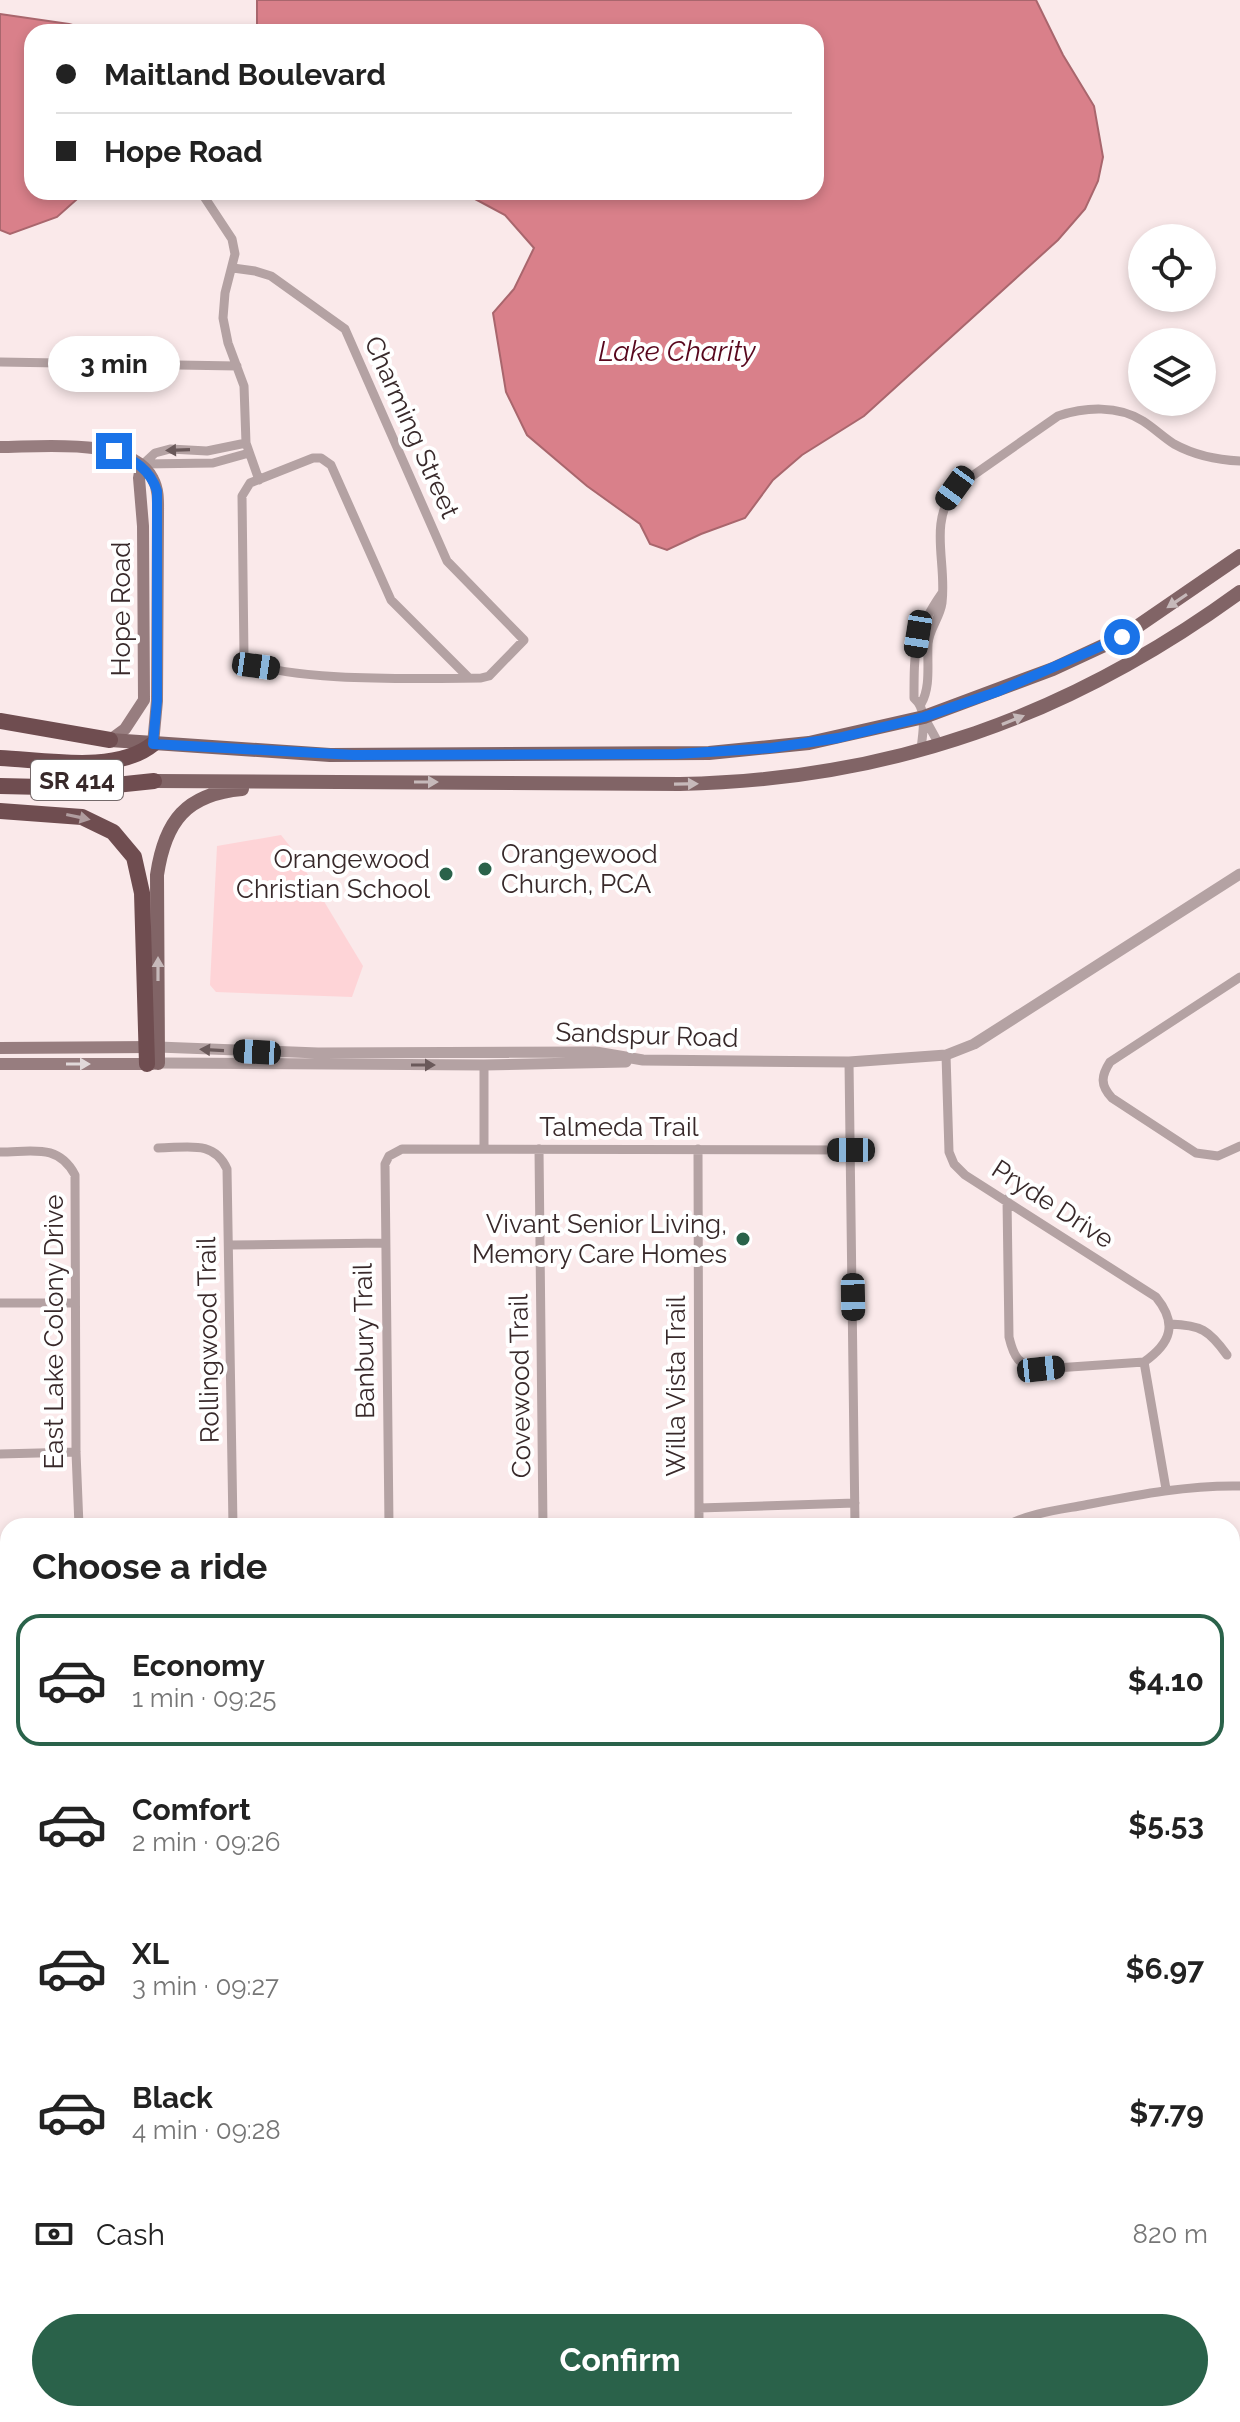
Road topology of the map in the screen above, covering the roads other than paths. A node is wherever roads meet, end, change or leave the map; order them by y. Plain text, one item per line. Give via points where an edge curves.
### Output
1 (206, 200) edge
2 (233, 268) junction
3 (0, 362) edge
4 (237, 366) junction
5 (0, 447) edge
6 (248, 448) junction
7 (1240, 461) edge
8 (143, 465) junction
9 (259, 480) junction
10 (1240, 556) edge
11 (1240, 592) edge
12 (469, 678) junction
13 (922, 711) junction
14 (0, 721) edge
15 (110, 740) junction
16 (153, 744) junction
17 (940, 746) junction
18 (921, 751) junction
19 (0, 758) edge
20 (0, 777) edge
21 (154, 781) junction
22 (348, 782) junction
23 (0, 786) edge
24 (0, 811) edge
25 (1240, 874) edge
26 (1240, 977) edge
27 (0, 1048) edge
28 (152, 1055) junction
29 (946, 1055) junction
30 (484, 1059) junction
31 (849, 1062) junction
32 (0, 1064) edge
33 (1240, 1146) edge
34 (158, 1148) dead end
35 (484, 1148) junction
36 (539, 1149) junction
37 (698, 1149) junction
38 (851, 1150) junction
39 (0, 1152) edge
40 (389, 1156) joint
41 (1007, 1199) junction
42 (385, 1243) junction
43 (229, 1245) junction
44 (0, 1303) edge
45 (75, 1303) junction
46 (1170, 1324) junction
47 (1227, 1355) dead end
48 (1144, 1362) junction
49 (76, 1452) junction
50 (0, 1454) edge
51 (1240, 1486) edge
52 (1166, 1489) junction
53 (855, 1503) junction
54 (699, 1508) junction
55 (79, 1518) edge
56 (233, 1518) edge
57 (389, 1518) edge
58 (543, 1518) edge
59 (699, 1518) edge
60 (855, 1518) edge
61 (1027, 1518) edge

1 - 2 street via 232,239
2 - 4 street via 223,318
2 - 12 street, Charming Street via 271,276 345,329 447,561 524,640 489,676
3 - 4 street
4 - 6 street via 244,386
5 - 8 main road via 100,448
6 - 8 street via 213,463
6 -> 8 street via 170,449 155,453
6 - 9 street
7 - 13 street via 1193,453 1119,411 1076,410 1058,416 955,488 940,517 943,590 918,634 914,660 914,698
8 - 15 main road, Hope Road via 139,478 144,700 125,729
8 - 16 main road, Hope Road via 152,476 158,501
9 - 12 street via 313,458 331,465 391,600
9 - 12 street via 242,496 242,647 248,662 342,677
10 -> 13 main road, SR 414 via 1122,637 999,691
17 -> 11 main road via 1106,678
13 - 16 main road, SR 414 via 824,741 709,753 330,755
13 - 17 street
13 - 18 street
14 - 15 highway, SR 414
15 - 16 main road, SR 414
16 - 19 highway via 136,756 110,763
17 - 18 main road
22 -> 18 main road, SR 414 via 713,783 823,772
20 - 21 highway, SR 414
21 - 22 main road, SR 414
21 - 23 highway via 87,788
28 -> 22 main road via 157,875 166,835 176,818 190,805 225,791
24 -> 28 highway via 82,817 113,832 134,857 142,893
25 - 29 street, Sandspur Road via 974,1044
26 - 33 street via 1110,1062 1102,1079 1112,1098 1196,1153 1218,1156
27 - 28 main road, Sandspur Road
30 -> 28 street, Sandspur Road
28 -> 30 street, Sandspur Road via 317,1064
32 -> 28 main road, Sandspur Road
29 - 31 street, Sandspur Road
29 - 41 street, Pryde Drive via 949,1152 954,1164
30 - 31 street, Sandspur Road via 596,1052 643,1060
30 - 35 street
31 - 38 street
34 - 43 street, Rollingwood Trail via 207,1147 221,1155 227,1169
35 - 36 street, Talmeda Trail
35 - 40 street, Talmeda Trail via 402,1149
36 - 37 street, Talmeda Trail
36 - 58 street, Covewood Trail
37 - 38 street, Talmeda Trail
37 - 54 street, Willa Vista Trail
38 - 53 street
39 - 45 street, East Lake Colony Drive via 55,1152 75,1175
40 - 42 street, Banbury Trail
41 - 46 street, Pryde Drive via 1156,1297
41 - 48 street via 1009,1337 1019,1361 1041,1369
42 - 43 street
42 - 57 street, Banbury Trail
43 - 56 street, Rollingwood Trail
44 - 45 street
45 - 49 street, East Lake Colony Drive
46 - 47 street via 1205,1330
46 - 48 street via 1167,1340
48 - 52 street
49 - 50 street
49 - 55 street, East Lake Colony Drive
51 - 52 street
52 - 61 street
53 - 54 street
53 - 60 street
54 - 59 street, Willa Vista Trail

